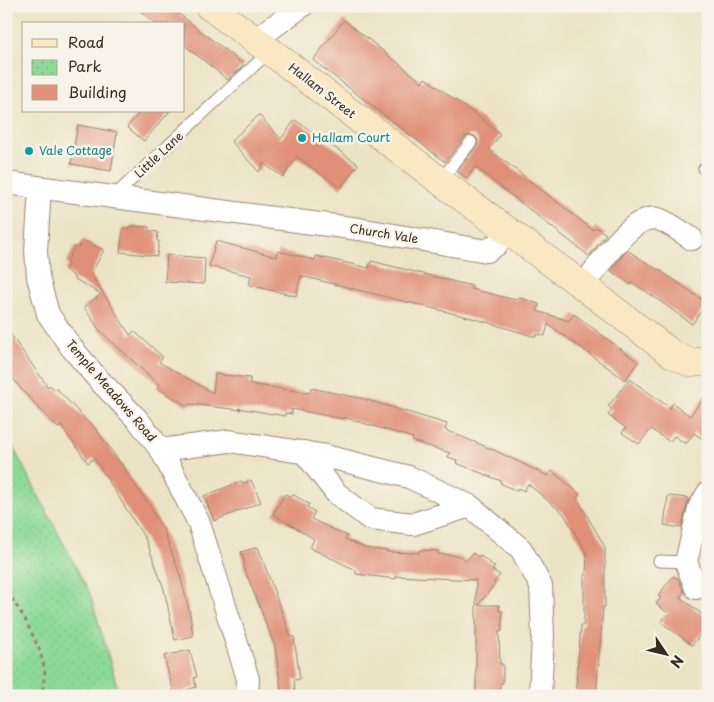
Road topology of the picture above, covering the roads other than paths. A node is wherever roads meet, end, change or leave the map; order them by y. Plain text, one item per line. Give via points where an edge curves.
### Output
1 (209, 6) edge
2 (302, 6) edge
3 (262, 45) junction
4 (471, 142) dead end
5 (440, 182) junction
6 (6, 183) edge
7 (40, 188) junction
8 (113, 197) junction
9 (507, 231) junction
10 (692, 239) dead end
11 (583, 286) junction
12 (706, 365) edge
13 (161, 450) junction
14 (304, 452) junction
15 (705, 505) edge
16 (470, 506) junction
17 (659, 562) dead end
18 (686, 562) junction
19 (696, 588) dead end
20 (247, 696) edge
21 (540, 696) edge

1 - 3 street, Hallam Street
2 - 3 street, Little Lane
3 - 5 street, Hallam Street
3 - 8 lane, Little Lane
4 - 5 lane
5 - 9 street, Hallam Street
6 - 7 street, Church Vale
7 - 8 street, Church Vale
7 - 13 street, Temple Meadows Road via 36,251 38,277 48,314 70,347 138,420
8 - 9 street, Church Vale via 487,250 496,245
9 - 11 street
10 - 11 street via 658,219 642,221 618,240
11 - 12 street via 672,354 691,363
13 - 14 street, Temple Meadows Road via 229,441
13 - 20 street, Temple Meadows Road via 199,524 248,679
14 - 16 street, Temple Meadows Road via 410,477
14 - 16 street via 336,493 370,519 413,524
15 - 18 street
16 - 21 street, Temple Meadows Road via 521,549 541,586 544,636
17 - 18 lane
18 - 19 street

